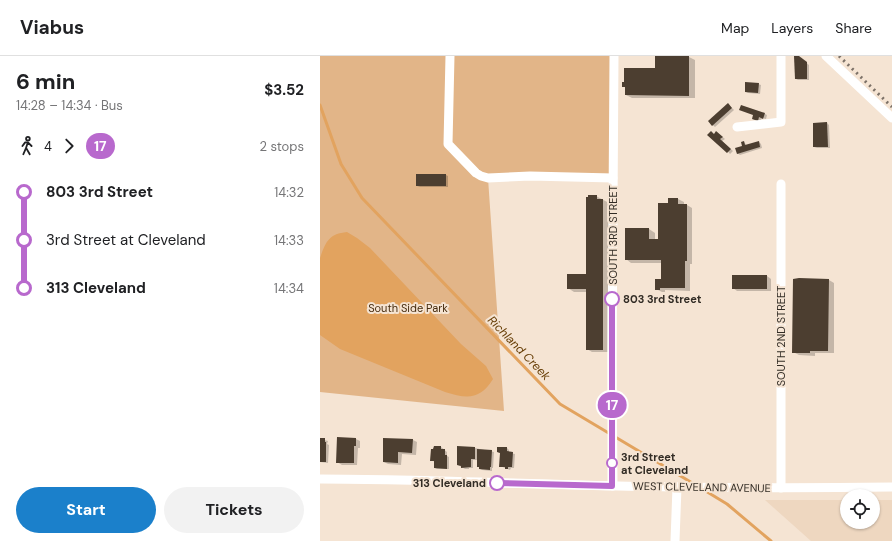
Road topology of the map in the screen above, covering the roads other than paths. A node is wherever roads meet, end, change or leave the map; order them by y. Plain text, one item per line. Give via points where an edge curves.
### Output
1 (450, 56) edge
2 (614, 56) edge
3 (781, 56) edge
4 (826, 56) edge
5 (892, 118) edge
6 (737, 127) dead end
7 (613, 178) junction
8 (781, 184) dead end
9 (320, 479) edge
10 (612, 486) junction
11 (679, 487) junction
12 (892, 487) edge
13 (782, 488) junction
14 (674, 541) edge

1 - 7 street via 448,139 450,147 476,173 488,178
2 - 7 street, SOUTH 3RD STREET
3 - 6 street via 781,122
4 - 5 street
7 - 10 street, SOUTH 3RD STREET
8 - 13 street, SOUTH 2ND STREET
9 - 10 street, WEST CLEVELAND AVENUE
10 - 11 street, WEST CLEVELAND AVENUE
11 - 13 street, WEST CLEVELAND AVENUE
11 - 14 street
12 - 13 street, WEST CLEVELAND AVENUE

